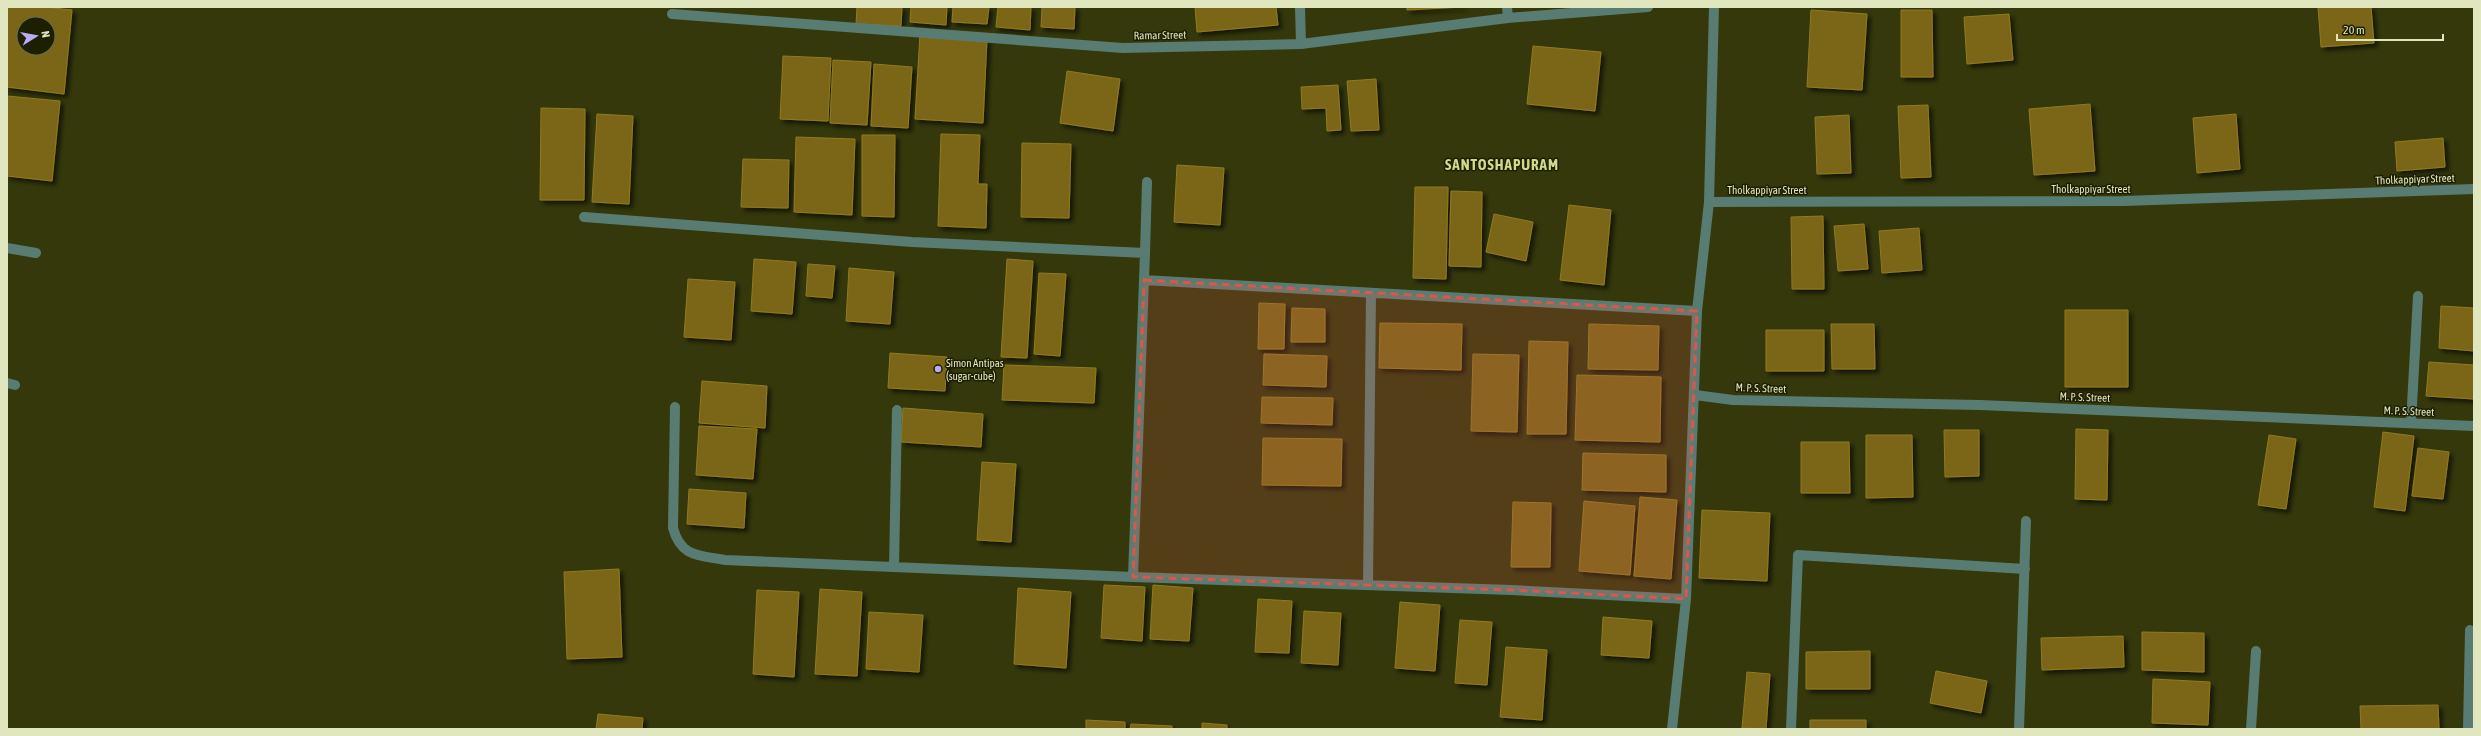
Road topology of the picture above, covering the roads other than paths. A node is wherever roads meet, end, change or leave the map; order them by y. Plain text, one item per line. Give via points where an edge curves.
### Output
1 (1300, 7) edge
2 (1507, 7) edge
3 (1648, 7) edge
4 (1714, 7) edge
5 (672, 14) dead end
6 (1508, 18) junction
7 (1302, 44) junction
8 (1147, 182) dead end
9 (2474, 189) edge
10 (1709, 202) junction
11 (584, 217) dead end
12 (7, 248) edge
13 (36, 253) dead end
14 (1144, 253) junction
15 (1144, 280) junction
16 (1371, 293) junction
17 (2418, 296) dead end
18 (1698, 311) junction
19 (1695, 395) junction
20 (675, 407) dead end
21 (897, 410) dead end
22 (2411, 423) junction
23 (2474, 426) edge
24 (2026, 520) dead end
25 (894, 567) junction
26 (2025, 569) junction
27 (1133, 577) junction
28 (1368, 585) junction
29 (1686, 599) junction
30 (2470, 630) dead end
31 (2256, 651) dead end
32 (1672, 729) edge
33 (1791, 729) edge
34 (2019, 729) edge
35 (2251, 729) edge
36 (2468, 729) edge

1 - 7 street
2 - 6 street
3 - 6 street, Ramar Street
4 - 10 street
5 - 7 street, Ramar Street via 1123,48
6 - 7 street, Ramar Street
8 - 14 street
9 - 10 street, Tholkappiyar Street via 2124,201
10 - 18 street
11 - 14 street via 912,242
12 - 13 street
14 - 15 street
15 - 16 street
15 - 27 street
16 - 18 street
16 - 28 street
17 - 22 street
18 - 19 street
19 - 22 street, M. P. S. Street via 1733,400 1980,405
19 - 29 street
20 - 25 street via 673,528 677,542 686,552 725,560
21 - 25 street
22 - 23 street, M. P. S. Street
24 - 26 street
25 - 27 street
26 - 33 street via 1798,555
26 - 34 street
27 - 28 street
28 - 29 street
29 - 32 street
30 - 36 street
31 - 35 street

